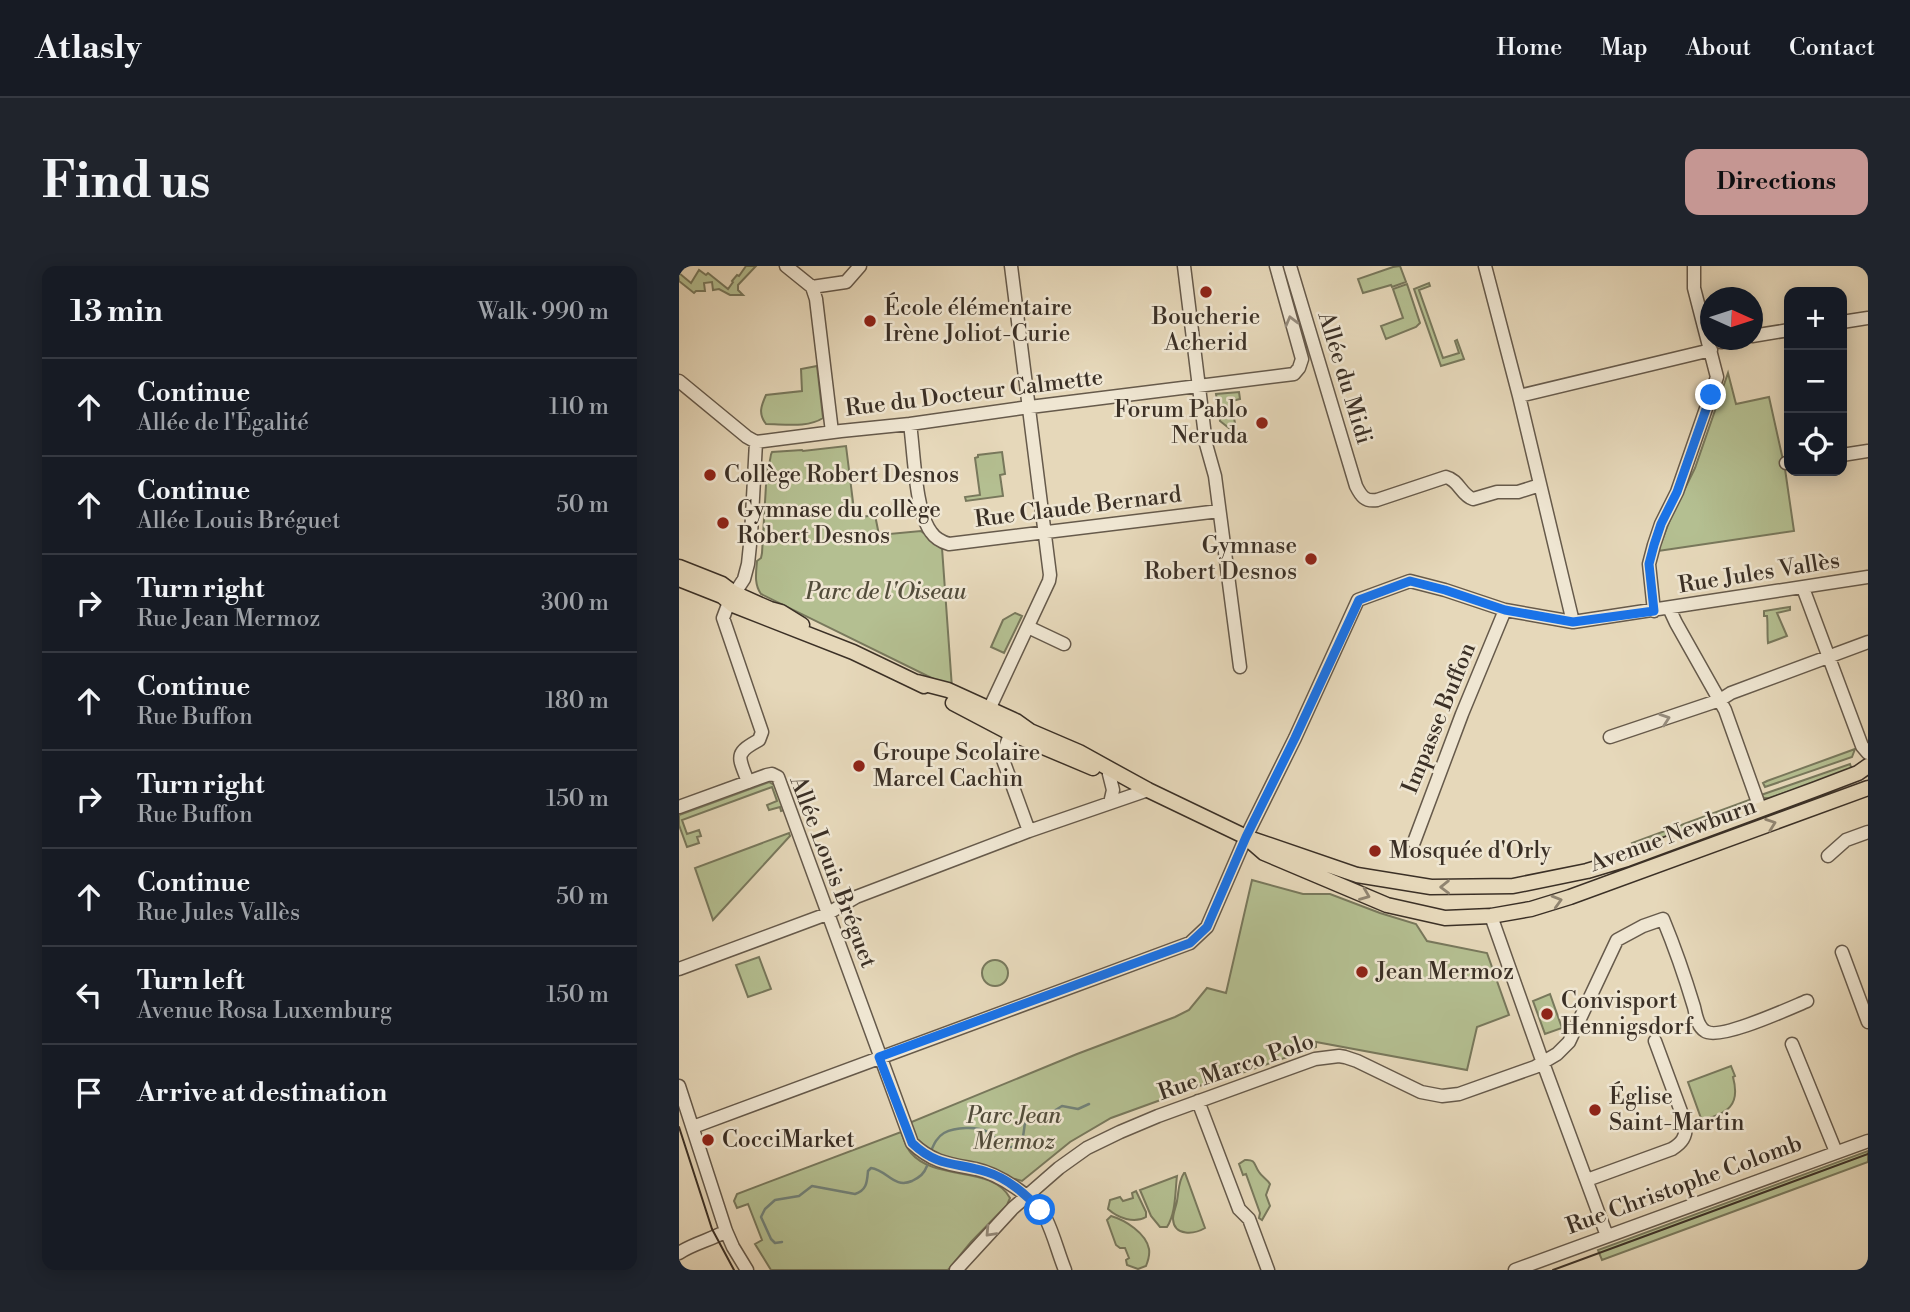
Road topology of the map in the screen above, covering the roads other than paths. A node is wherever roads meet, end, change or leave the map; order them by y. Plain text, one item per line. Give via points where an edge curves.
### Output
1 (786, 266) edge
2 (860, 266) edge
3 (1011, 266) edge
4 (1184, 266) edge
5 (1276, 266) edge
6 (1290, 266) edge
7 (1485, 266) edge
8 (1694, 266) edge
9 (812, 287) junction
10 (1700, 298) edge
11 (1868, 318) edge
12 (1847, 321) edge
13 (1784, 331) edge
14 (1763, 334) edge
15 (1700, 350) edge
16 (1721, 350) edge
17 (679, 381) edge
18 (1198, 386) junction
19 (1519, 397) junction
20 (1029, 407) junction
21 (910, 424) junction
22 (832, 432) junction
23 (756, 442) junction
24 (1868, 451) edge
25 (1847, 454) edge
26 (1540, 485) junction
27 (1219, 511) junction
28 (1045, 534) junction
29 (679, 567) edge
30 (1868, 577) edge
31 (679, 579) edge
32 (1803, 588) junction
33 (732, 597) junction
34 (1669, 608) junction
35 (1505, 610) junction
36 (1654, 611) junction
37 (1573, 622) junction
38 (1028, 627) junction
39 (1868, 642) edge
40 (1064, 644) dead end
41 (1829, 656) junction
42 (1240, 667) dead end
43 (1720, 700) junction
44 (986, 714) junction
45 (1013, 727) junction
46 (1610, 737) dead end
47 (1867, 751) edge
48 (1868, 766) edge
49 (1109, 774) junction
50 (748, 782) junction
51 (1868, 788) edge
52 (1148, 790) junction
53 (1109, 803) junction
54 (679, 807) edge
55 (1761, 808) junction
56 (1029, 831) junction
57 (1868, 832) edge
58 (1246, 837) junction
59 (1414, 842) dead end
60 (1828, 856) dead end
61 (827, 914) junction
62 (1491, 916) junction
63 (1842, 952) dead end
64 (679, 969) edge
65 (1807, 1000) dead end
66 (1868, 1021) edge
67 (1654, 1041) dead end
68 (1792, 1044) dead end
69 (879, 1057) junction
70 (1543, 1063) junction
71 (679, 1086) edge
72 (1199, 1101) junction
73 (693, 1126) junction
74 (1868, 1141) edge
75 (1836, 1152) junction
76 (1587, 1180) junction
77 (1027, 1196) junction
78 (726, 1231) junction
79 (1607, 1236) junction
80 (679, 1252) edge
81 (747, 1270) edge
82 (956, 1270) edge
83 (1065, 1270) edge
84 (1268, 1270) edge
85 (1515, 1270) edge

1 - 9 street
2 - 9 street via 846,282
3 - 20 street
4 - 18 street
18 -> 5 street, Rue du Docteur Calmette via 1294,374 1299,368 1301,359
6 - 26 street, Allée du Midi via 1361,497 1377,500 1446,477 1473,499
7 - 19 street
8 - 10 street via 1693,283
9 - 22 street
11 - 12 street
13 - 14 street
15 - 19 street
16 - 36 street via 1717,377 1649,564
17 - 23 street
18 - 20 street, Rue du Docteur Calmette
18 - 27 street
19 - 26 street
20 - 21 street, Rue du Docteur Calmette
20 - 28 street
21 - 22 street, Rue du Docteur Calmette
21 - 28 street, Rue Claude Bernard via 921,505 929,531 938,539 949,544
22 - 23 street, Rue du Docteur Calmette
23 - 33 street via 750,555 744,579
24 - 25 street
26 - 37 street
27 - 28 street, Rue Claude Bernard
27 - 42 street
28 - 38 street via 1049,581
29 - 33 main road via 722,584
30 - 32 street, Rue Jules Vallès
31 - 33 main road
32 - 34 street, Rue Jules Vallès
32 - 41 street
33 - 44 main road via 781,612 917,682 948,690
33 - 50 street via 723,618 762,732 740,755
34 - 36 street, Rue Jules Vallès
34 - 43 street
35 - 37 street, Rue Jules Vallès
35 - 58 street, Rue Jules Vallès via 1410,581 1359,600
35 - 59 street, Impasse Buffon
36 - 37 street, Rue Jules Vallès
38 - 40 street
38 - 44 street
39 - 41 street
41 - 43 street
41 - 47 street
46 -> 43 street
43 - 55 street
44 - 45 main road
45 - 49 main road
45 - 52 main road via 1087,756
45 - 56 street via 1002,757
48 - 55 main road, Avenue Newburn
49 - 52 main road
49 - 53 street via 1113,790
50 - 54 street, Allée Louis Bréguet
50 - 61 street, Allée Louis Bréguet via 769,774 780,780
62 -> 51 main road, Avenue Newburn via 1570,898
52 - 53 street
52 - 58 main road
53 - 56 street
55 -> 58 main road, Avenue Newburn via 1587,871 1513,886 1431,887 1357,875
56 - 61 street via 856,897
57 - 60 street via 1846,840
58 -> 62 main road, Avenue Newburn via 1264,853 1387,905 1445,918
58 - 69 street, Rue Jules Vallès via 1207,927 1190,943
61 - 64 street
61 - 69 street, Allée Louis Bréguet
62 - 70 street
63 - 66 street
65 - 70 street, Rue Marco Polo via 1719,1034 1705,1031 1698,1023 1663,919 1617,940 1569,1042
67 - 76 street via 1686,1134 1672,1149
68 - 75 street
69 - 73 street, Rue Jules Vallès
69 - 77 street, Allée Louis Bréguet via 905,1128 922,1153 995,1175
70 - 72 street, Rue Marco Polo via 1442,1096 1421,1092 1339,1056 1315,1059
70 - 76 street
71 - 73 street
72 - 77 street, Rue Marco Polo via 1087,1148
72 - 84 street via 1239,1209 1249,1219
73 - 78 street
74 - 75 street, Rue Christophe Colomb
75 - 79 street, Rue Christophe Colomb
76 - 79 street
77 -> 82 street, Rue Marco Polo
77 - 83 street, Allée Louis Bréguet via 1046,1219
78 - 80 street
78 - 81 street
79 - 85 street, Rue Christophe Colomb

